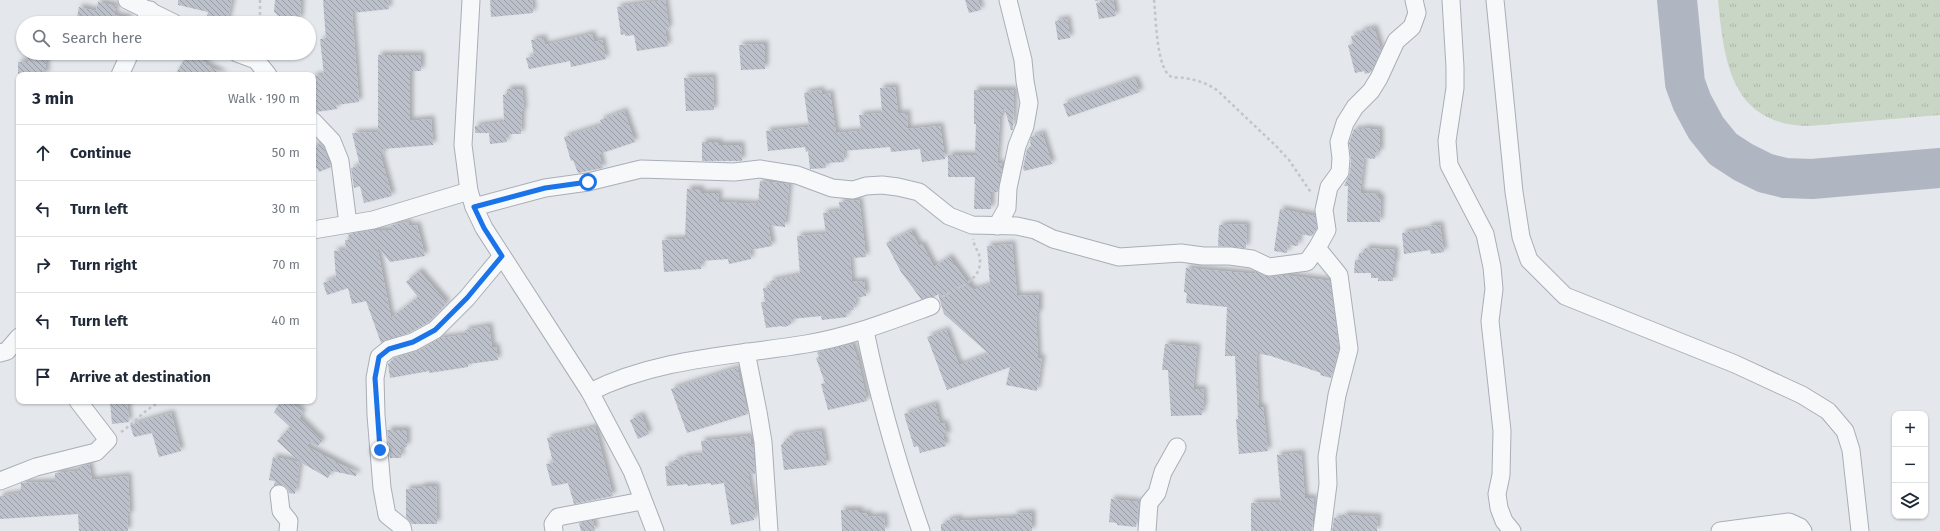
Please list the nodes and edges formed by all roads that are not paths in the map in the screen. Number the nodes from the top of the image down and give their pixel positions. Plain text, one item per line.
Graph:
1 (127, 0) edge
2 (471, 0) edge
3 (1008, 0) edge
4 (1414, 0) edge
5 (1451, 0) edge
6 (1495, 0) edge
7 (146, 16) edge
8 (127, 60) edge
9 (256, 60) edge
10 (121, 72) edge
11 (266, 72) edge
12 (316, 123) edge
13 (472, 199) junction
14 (348, 224) junction
15 (997, 226) junction
16 (316, 229) edge
17 (1317, 248) junction
18 (502, 256) junction
19 (931, 306) road end
20 (866, 331) junction
21 (16, 342) edge
22 (746, 352) junction
23 (9, 353) edge
24 (590, 392) junction
25 (80, 404) edge
26 (1177, 447) dead end
27 (0, 481) edge
28 (279, 494) dead end
29 (642, 501) junction
30 (288, 531) edge
31 (403, 531) edge
32 (554, 531) edge
33 (655, 531) edge
34 (769, 531) edge
35 (921, 531) edge
36 (1148, 531) edge
37 (1322, 531) edge
38 (1512, 531) edge
39 (1720, 531) edge
40 (1803, 531) edge
41 (1860, 531) edge

1 - 7 street
2 - 13 street
3 - 15 street
4 - 17 street
5 - 38 street
6 - 41 street
8 - 10 street
9 - 11 street
12 - 14 street
13 - 14 street
13 - 15 street
13 - 18 street
14 - 16 street
15 - 17 street
17 - 37 street
18 - 24 street
18 - 31 street
19 - 20 street
20 - 22 street
20 - 35 street
21 - 23 street
22 - 24 street
22 - 34 street
24 - 29 street
25 - 27 street
26 - 36 street
28 - 30 street
29 - 32 street
29 - 33 street
39 - 40 street

